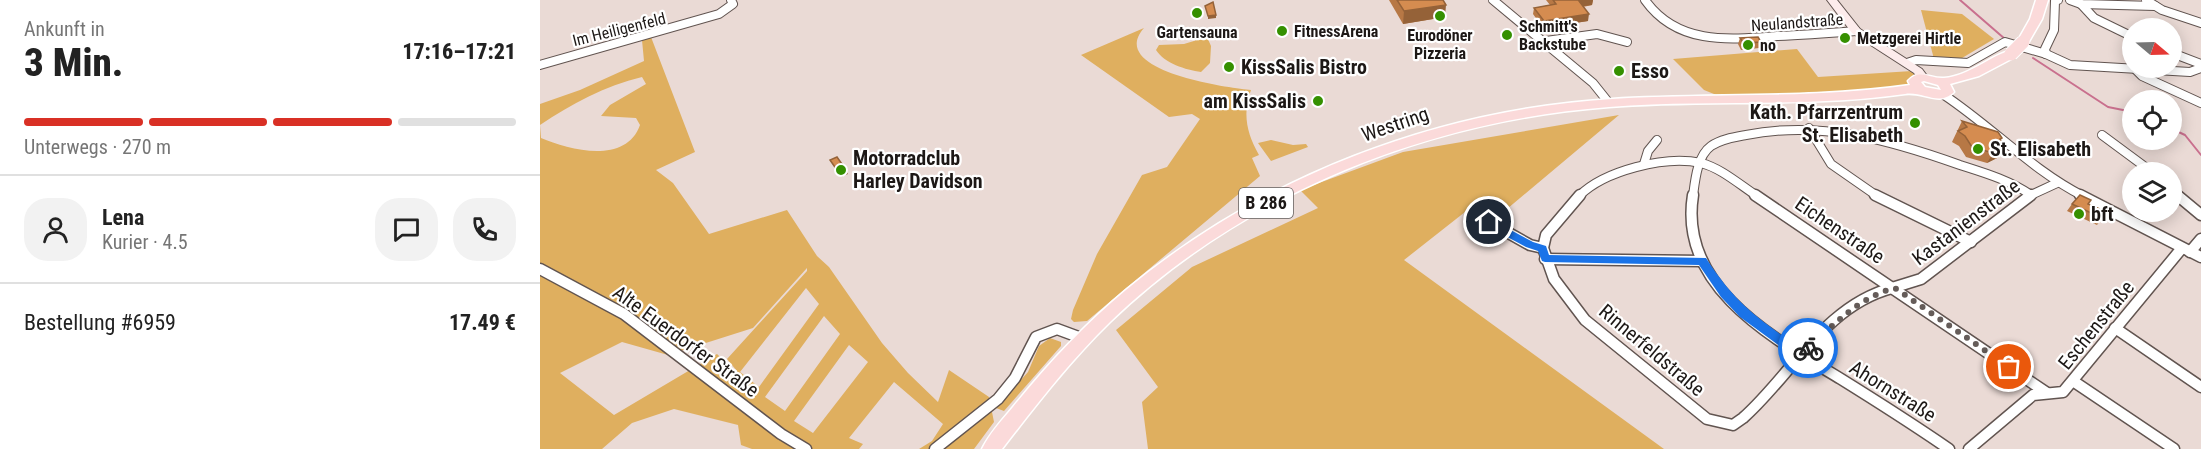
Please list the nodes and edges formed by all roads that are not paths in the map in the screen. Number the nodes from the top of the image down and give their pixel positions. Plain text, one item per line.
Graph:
1 (731, 0) edge
2 (1493, 0) edge
3 (1646, 0) edge
4 (1832, 0) edge
5 (2042, 0) edge
6 (2058, 0) edge
7 (2070, 0) edge
8 (2146, 0) edge
9 (2081, 4) junction
10 (2155, 6) junction
11 (2201, 23) edge
12 (1856, 31) junction
13 (2122, 32) edge
14 (1546, 41) junction
15 (1627, 42) dead end
16 (2046, 54) junction
17 (2182, 57) edge
18 (1907, 63) junction
19 (540, 65) edge
20 (2201, 66) edge
21 (2122, 67) edge
22 (2182, 71) edge
23 (2146, 78) edge
24 (1919, 82) junction
25 (1943, 88) junction
26 (1609, 103) junction
27 (2201, 103) edge
28 (1809, 128) junction
29 (2102, 135) dead end
30 (1657, 140) dead end
31 (2138, 162) edge
32 (1700, 163) junction
33 (1644, 164) junction
34 (2057, 183) junction
35 (2031, 195) junction
36 (2182, 199) edge
37 (2201, 215) edge
38 (1489, 222) dead end
39 (2201, 239) edge
40 (1971, 242) junction
41 (2186, 250) junction
42 (1544, 254) junction
43 (2201, 257) edge
44 (1702, 261) junction
45 (540, 269) edge
46 (1895, 288) junction
47 (2115, 328) junction
48 (1084, 339) junction
49 (1800, 355) junction
50 (2073, 381) junction
51 (2201, 387) edge
52 (2047, 393) junction
53 (1733, 425) joint
54 (806, 449) edge
55 (935, 449) edge
56 (991, 449) edge
57 (1949, 449) edge
58 (1969, 449) edge
59 (2174, 449) edge

1 - 19 street, Im Heiligenfeld
2 - 14 street
3 - 12 street, Neulandstraße
4 - 12 street
5 - 25 main road, bridge
6 - 16 street
7 - 9 street
8 - 10 street
9 - 10 street
9 - 13 street
10 - 11 street
12 - 18 street
14 - 15 street
14 - 26 street
16 - 18 street
16 - 21 street
17 - 20 street
18 - 24 street
20 - 22 street
23 - 27 street
24 - 25 main road, Westring
24 - 26 main road, Westring / B 286
25 - 34 street
26 - 48 main road, Westring / B 286
28 - 32 street, Ahornstraße
28 - 35 street, Ahornstraße
28 - 40 street
29 - 31 street
30 - 33 street
32 - 33 street
32 - 44 street, Ahornstraße
32 - 46 street, Eichenstraße
33 - 42 street
34 - 35 street, Kastanienstraße
34 - 41 street
35 - 40 street, Kastanienstraße
36 - 37 street
38 - 42 street
39 - 41 street, Eschenstraße
40 - 46 street, Kastanienstraße
41 - 43 street
41 - 47 street, Eschenstraße
42 - 44 street
42 - 53 street, Rinnerfeldstraße
44 - 49 street, Ahornstraße
45 - 54 street, Alte Euerdorfer Straße
46 - 49 street, Kastanienstraße
46 - 52 street, Eichenstraße
47 - 50 street, Eschenstraße
47 - 51 street
48 - 55 street
48 - 56 main road, Westring / B 286
49 - 53 street, Kastanienstraße
49 - 57 street, Ahornstraße
50 - 52 street, Eschenstraße
50 - 59 street
52 - 58 street, Eschenstraße

